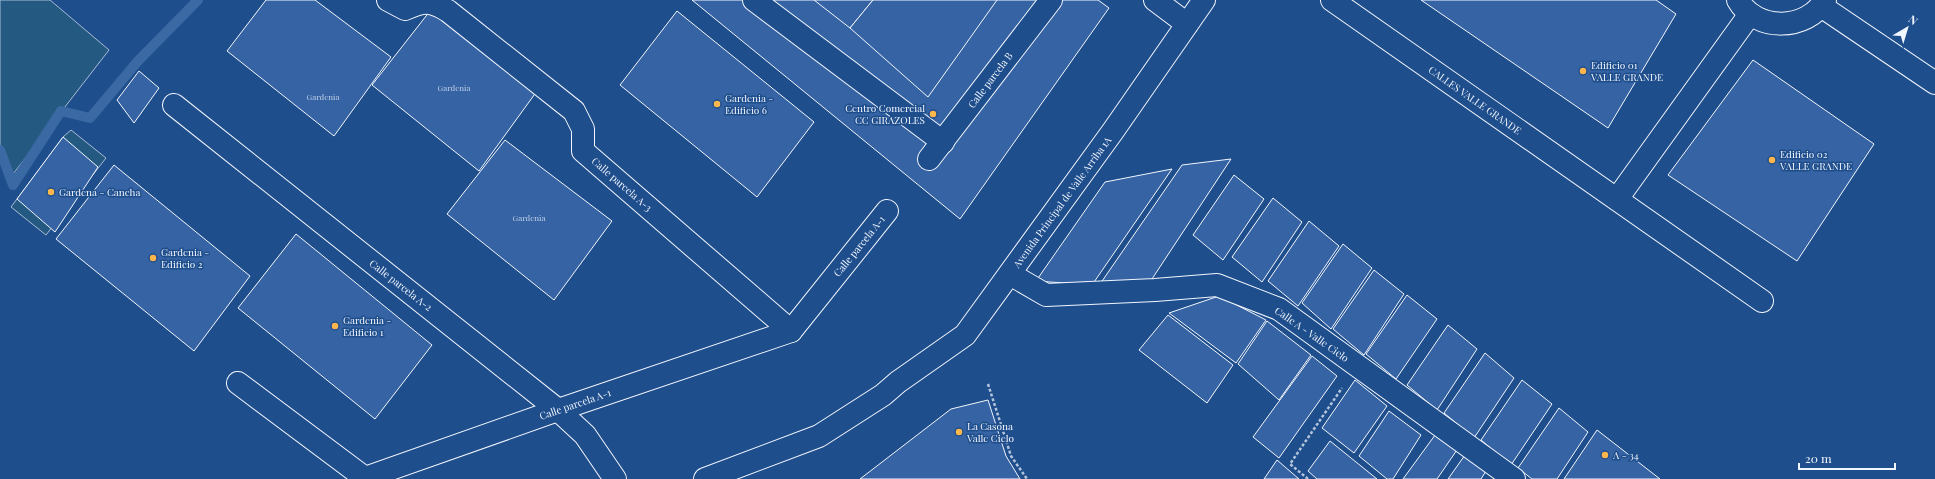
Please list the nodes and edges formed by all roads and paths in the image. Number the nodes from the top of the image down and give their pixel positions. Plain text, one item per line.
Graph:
1 (388, 0) edge
2 (754, 0) edge
3 (1051, 0) edge
4 (1155, 0) edge
5 (1204, 0) edge
6 (1332, 0) edge
7 (1823, 3) edge
8 (1744, 7) edge
9 (1187, 24) junction
10 (1935, 83) edge
11 (174, 105) dead end
12 (943, 142) junction
13 (930, 160) dead end
14 (1617, 199) junction
15 (887, 211) dead end
16 (1010, 274) junction
17 (1762, 301) dead end
18 (790, 330) junction
19 (1357, 366) junction
20 (238, 383) dead end
21 (988, 384) dead end
22 (558, 410) junction
23 (615, 479) edge
24 (705, 479) edge
25 (1027, 479) edge
26 (1308, 479) edge
27 (1514, 479) edge

1 - 18 street, Calle parcela A-3
2 - 12 street
3 - 12 street, Calle parcela B
4 - 9 street
5 - 9 street, Avenida Principal de Valle Arriba 1A
6 - 14 street, CALLES VALLE GRANDE
7 - 8 street
7 - 10 street
8 - 14 street
9 - 16 street, Avenida Principal de Valle Arriba 1A
11 - 22 street, Calle parcela A-2
12 - 13 street, Calle parcela B
14 - 17 street, CALLES VALLE GRANDE
15 - 18 street, Calle parcela A-1
16 - 19 street, Calle A - Valle Cielo
16 - 24 street, Avenida Principal de Valle Arriba 1A
18 - 22 street, Calle parcela A-1
19 - 26 path
19 - 27 street, Calle A - Valle Cielo
20 - 22 street, Calle parcela A-1
21 - 25 path
22 - 23 street, Calle parcela A-2

